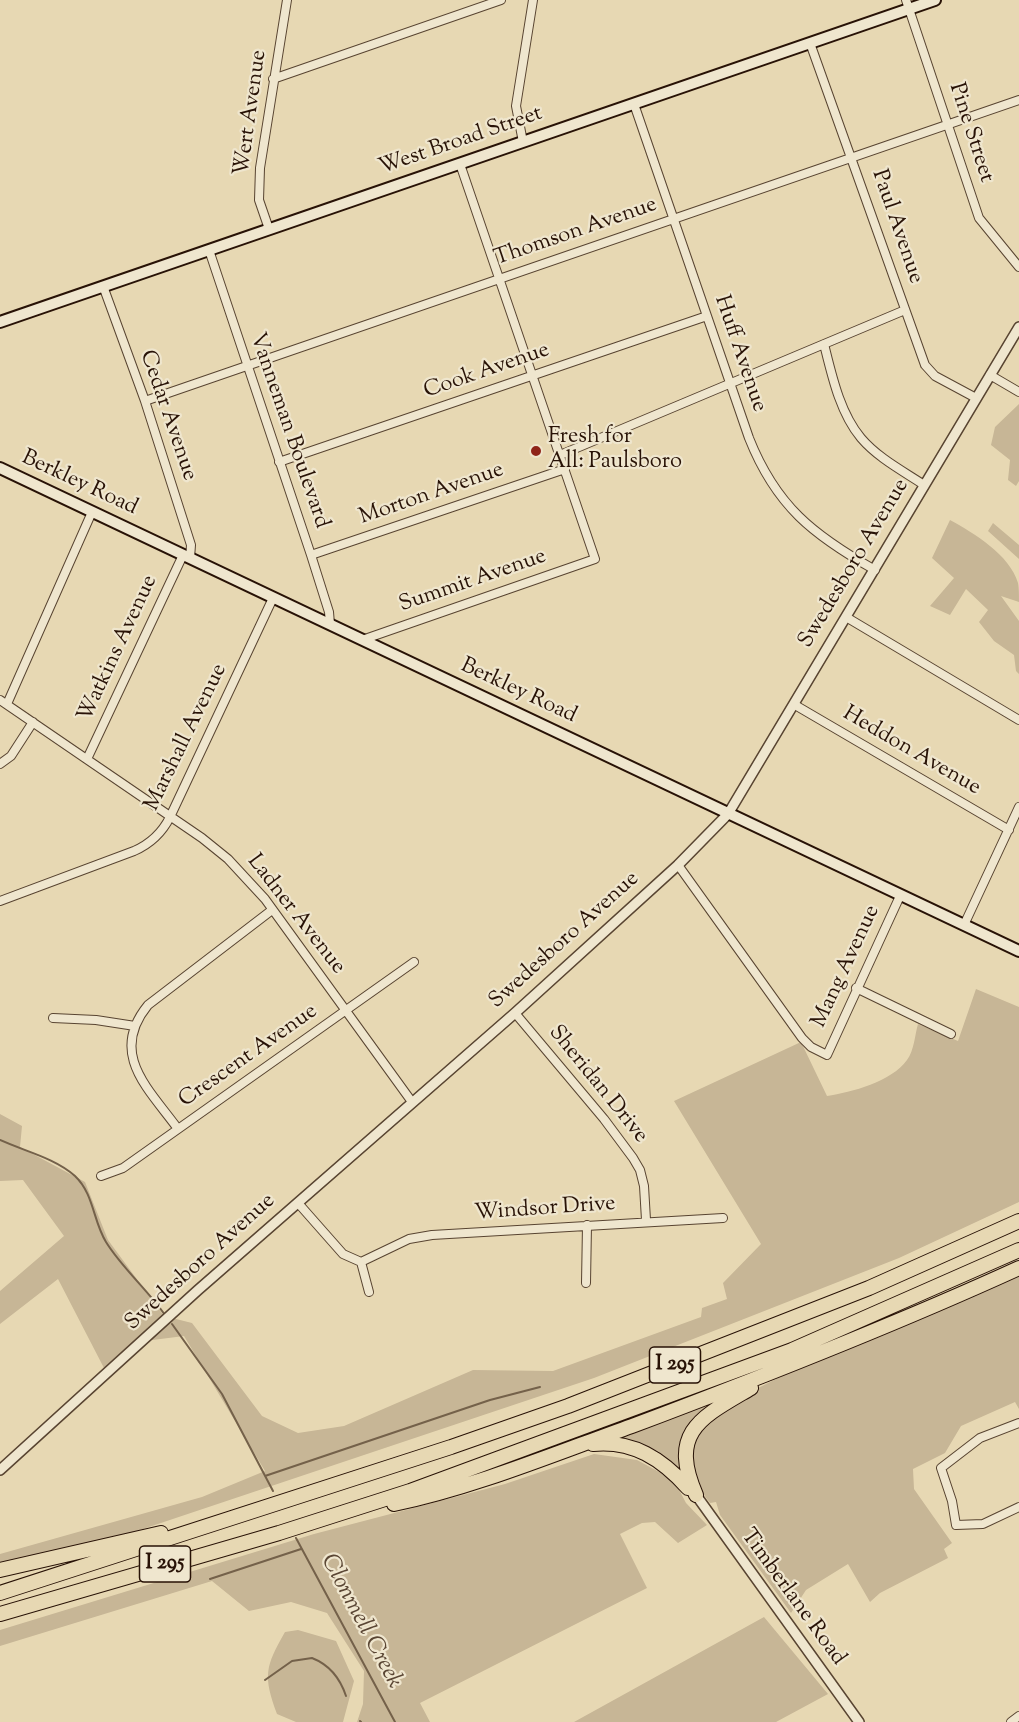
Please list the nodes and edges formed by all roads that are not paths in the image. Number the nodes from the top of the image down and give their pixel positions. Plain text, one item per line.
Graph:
1 (286, 0) edge
2 (501, 0) edge
3 (534, 0) edge
4 (935, 0) edge
5 (907, 4) edge
6 (810, 43) junction
7 (273, 79) junction
8 (1019, 100) edge
9 (634, 104) junction
10 (949, 124) junction
11 (523, 142) junction
12 (853, 157) junction
13 (460, 164) junction
14 (674, 218) junction
15 (269, 229) junction
16 (208, 250) junction
17 (1019, 267) edge
18 (499, 278) junction
19 (103, 286) junction
20 (905, 310) junction
21 (707, 316) junction
22 (0, 321) edge
23 (1019, 327) edge
24 (824, 344) junction
25 (245, 365) junction
26 (532, 375) junction
27 (990, 375) junction
28 (731, 383) junction
29 (1019, 392) edge
30 (976, 398) junction
31 (145, 401) junction
32 (560, 455) junction
33 (279, 462) junction
34 (565, 469) junction
35 (0, 470) edge
36 (924, 485) junction
37 (92, 512) junction
38 (311, 555) junction
39 (187, 556) junction
40 (875, 570) junction
41 (273, 598) junction
42 (846, 617) junction
43 (330, 624) junction
44 (362, 640) junction
45 (4, 702) edge
46 (795, 705) junction
47 (1019, 720) edge
48 (33, 722) junction
49 (87, 759) junction
50 (0, 764) edge
51 (1019, 807) edge
52 (729, 814) junction
53 (170, 817) junction
54 (1009, 830) junction
55 (678, 865) junction
56 (900, 896) junction
57 (0, 901) edge
58 (272, 910) junction
59 (964, 925) junction
60 (1019, 951) edge
61 (414, 962) dead end
62 (856, 987) junction
63 (345, 1010) junction
64 (515, 1013) junction
65 (53, 1018) dead end
66 (135, 1026) junction
67 (951, 1034) dead end
68 (411, 1102) junction
69 (178, 1129) junction
70 (101, 1176) dead end
71 (298, 1203) junction
72 (1019, 1214) edge
73 (723, 1218) dead end
74 (646, 1220) junction
75 (1019, 1221) edge
76 (587, 1225) junction
77 (1019, 1250) edge
78 (361, 1262) junction
79 (1019, 1268) edge
80 (896, 1277) junction
81 (586, 1283) dead end
82 (369, 1292) dead end
83 (785, 1368) junction
84 (1019, 1423) edge
85 (576, 1446) junction
86 (0, 1470) edge
87 (696, 1495) junction
88 (1019, 1507) edge
89 (330, 1516) junction
90 (219, 1521) junction
91 (0, 1570) edge
92 (0, 1593) edge
93 (0, 1614) edge
94 (1019, 1716) edge
95 (859, 1722) edge
96 (1011, 1722) edge

1 - 7 street, Wert Avenue
2 - 7 street
3 - 11 street
4 - 5 main road, West Broad Street
5 - 6 main road, West Broad Street
5 - 10 street, Pine Street
6 - 9 main road, West Broad Street
6 - 12 street, Paul Avenue
7 - 15 street, Wert Avenue
8 - 10 street, Thomson Avenue
9 - 11 main road, West Broad Street
9 - 14 street, Huff Avenue
10 - 12 street, Thomson Avenue
10 - 17 street, Pine Street
11 - 13 main road, West Broad Street
12 - 14 street, Thomson Avenue
12 - 20 street, Paul Avenue
13 - 15 main road, West Broad Street
13 - 18 street
14 - 18 street, Thomson Avenue
14 - 21 street, Huff Avenue
15 - 16 main road, West Broad Street
16 - 19 main road, West Broad Street
16 - 25 street, Vanneman Boulevard
18 - 25 street, Thomson Avenue
18 - 26 street
19 - 22 main road, West Broad Street
19 - 31 street, Cedar Avenue
20 - 24 street
20 - 30 street, Paul Avenue
21 - 26 street, Cook Avenue
21 - 28 street, Huff Avenue
23 - 27 street, Swedesboro Avenue
24 - 28 street
24 - 36 street
25 - 31 street, Thomson Avenue
25 - 33 street, Vanneman Boulevard
26 - 32 street
26 - 33 street, Cook Avenue
27 - 29 street
27 - 30 street, Swedesboro Avenue
28 - 32 street
28 - 40 street, Huff Avenue
30 - 36 street, Swedesboro Avenue
31 - 39 street, Cedar Avenue
32 - 34 street
33 - 38 street, Vanneman Boulevard
34 - 38 street, Morton Avenue
34 - 44 street, Summit Avenue
35 - 37 main road, Berkley Road
36 - 40 street, Swedesboro Avenue
37 - 39 main road, Berkley Road
37 - 45 street
38 - 43 street, Vanneman Boulevard
39 - 41 main road, Berkley Road
39 - 49 street, Watkins Avenue
40 - 42 street, Swedesboro Avenue
41 - 43 main road, Berkley Road
41 - 53 street, Marshall Avenue
42 - 46 street, Swedesboro Avenue
42 - 47 street
43 - 44 main road, Berkley Road
44 - 52 main road, Berkley Road
45 - 48 street, Ladner Avenue
46 - 52 street, Swedesboro Avenue
46 - 54 street, Heddon Avenue
48 - 49 street, Ladner Avenue
48 - 50 street
49 - 53 street, Ladner Avenue
51 - 54 street
52 - 55 street, Swedesboro Avenue
52 - 56 main road, Berkley Road
53 - 57 street, Marshall Avenue
53 - 58 street, Ladner Avenue
54 - 59 street
55 - 62 street, Mang Avenue
55 - 64 street, Swedesboro Avenue
56 - 59 main road, Berkley Road
56 - 62 street, Mang Avenue
58 - 63 street, Ladner Avenue
58 - 66 street
59 - 60 main road, Berkley Road
61 - 63 street, Crescent Avenue
62 - 67 street
63 - 68 street, Ladner Avenue
63 - 69 street, Crescent Avenue
64 - 68 street, Swedesboro Avenue
64 - 74 street, Sheridan Drive
65 - 66 street
66 - 69 street
68 - 71 street, Swedesboro Avenue
69 - 70 street, Crescent Avenue
71 - 78 street
71 - 86 street, Swedesboro Avenue
72 - 80 highway
73 - 74 street, Windsor Drive
74 - 76 street, Windsor Drive
75 - 80 highway, I 295
76 - 78 street, Windsor Drive
76 - 81 street
77 - 89 highway, I 295
78 - 82 street
79 - 83 highway
80 - 90 highway, I 295
83 - 85 highway
83 - 87 highway
84 - 88 street
85 - 87 highway
85 - 89 highway
87 - 95 street, Timberlane Road
89 - 93 highway, I 295
90 - 91 highway
90 - 92 highway, I 295
94 - 96 street

